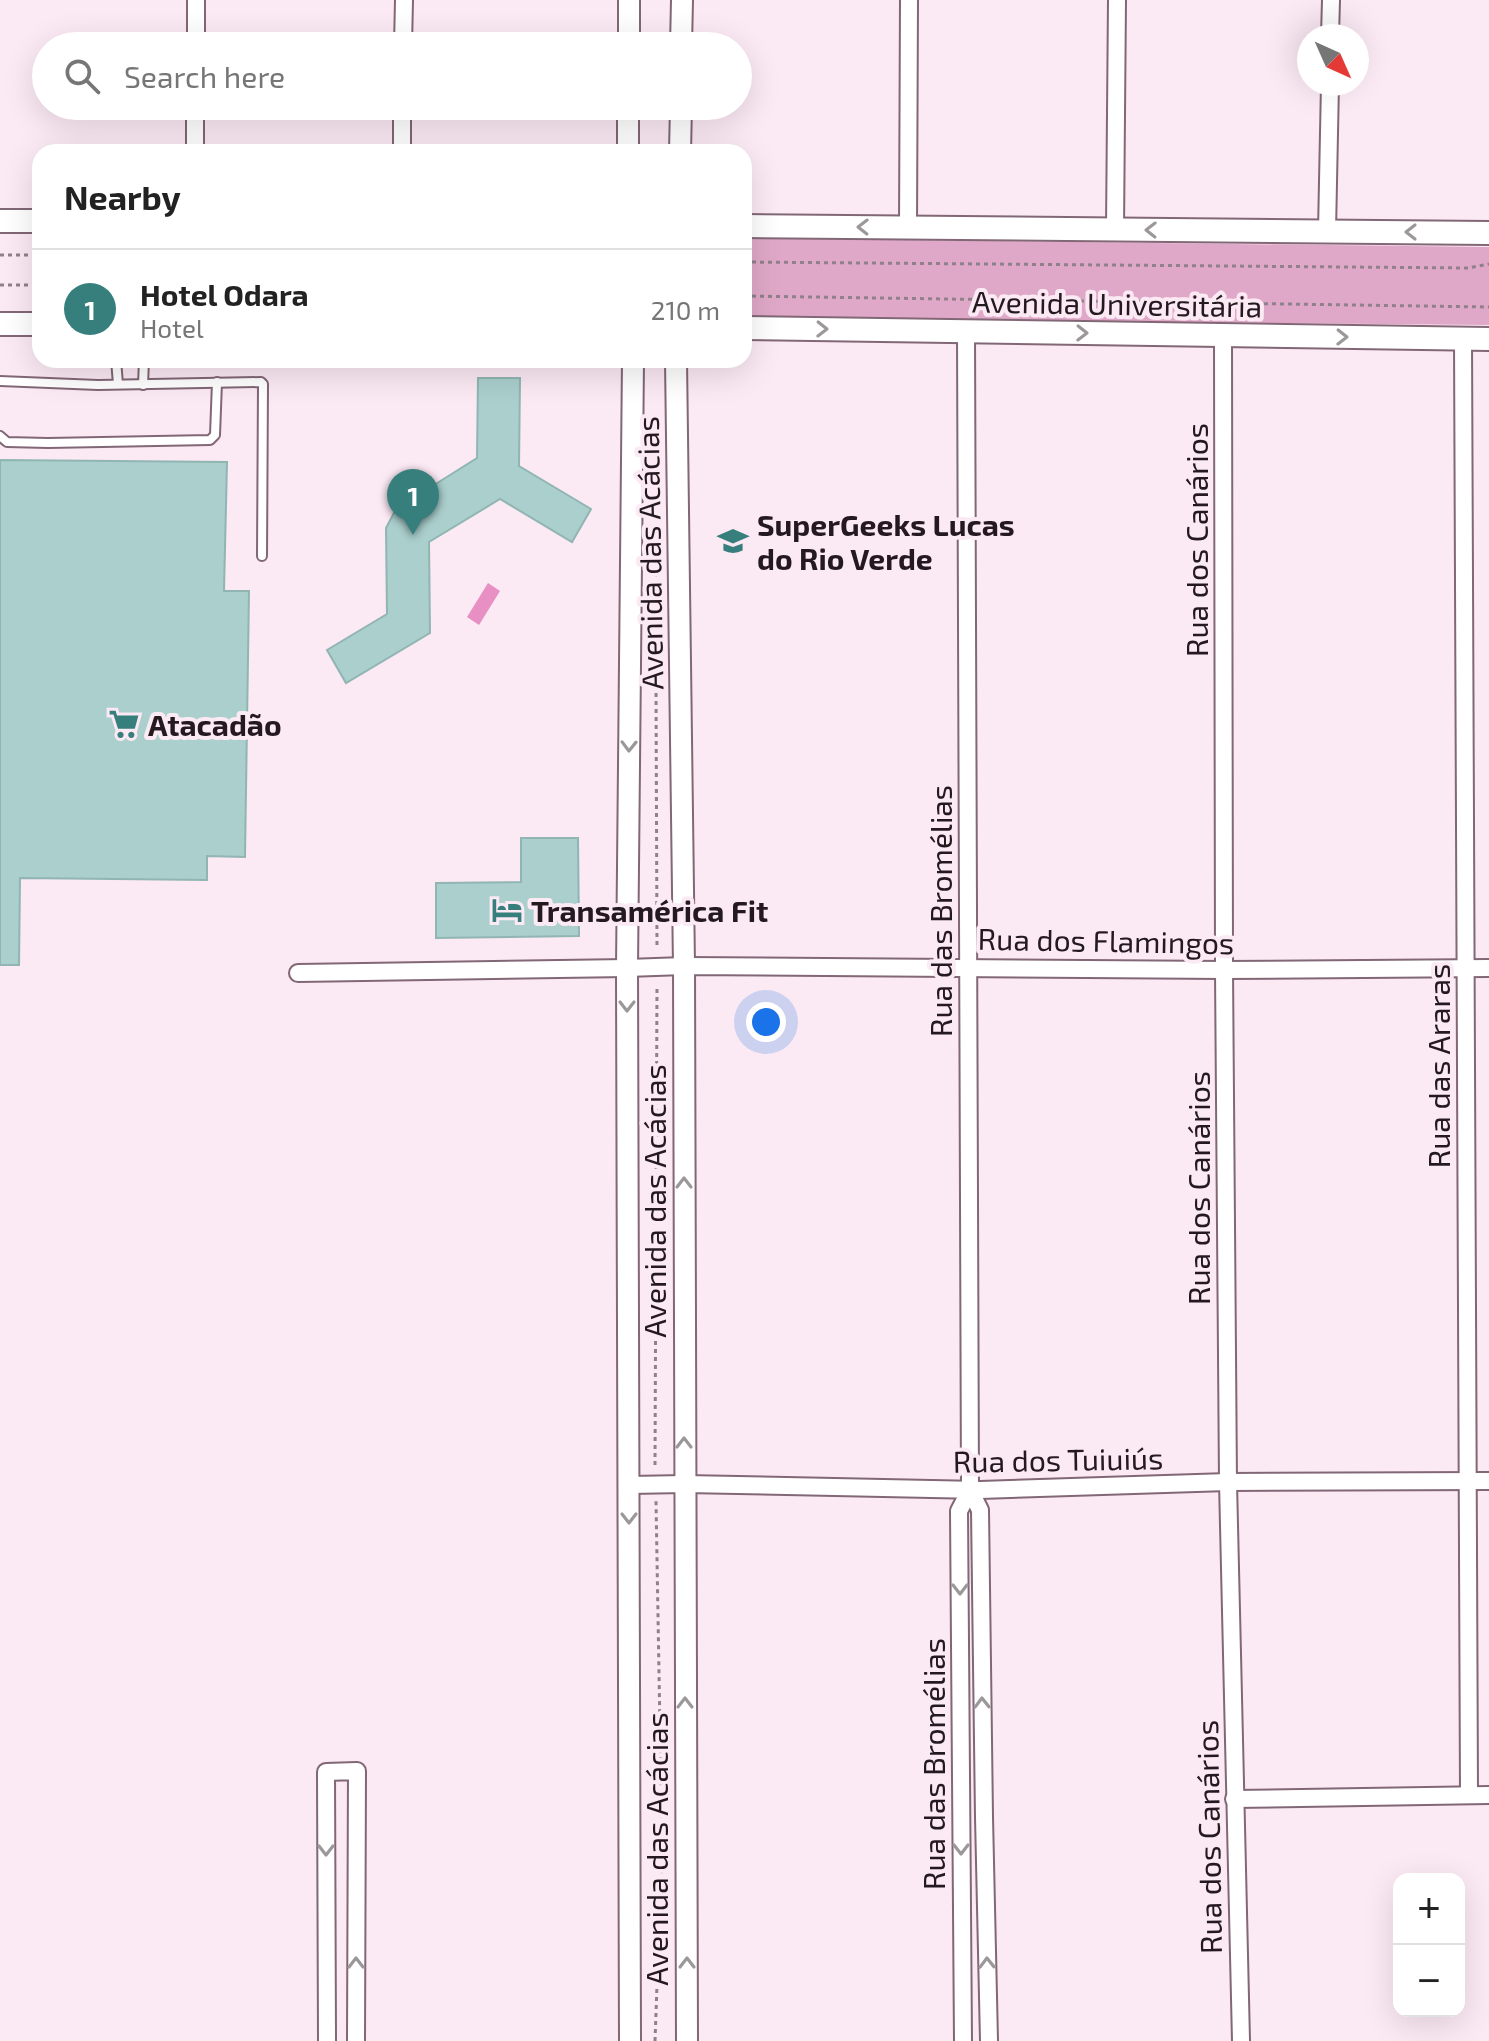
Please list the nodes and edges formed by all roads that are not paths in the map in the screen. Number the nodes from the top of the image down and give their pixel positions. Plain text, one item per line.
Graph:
1 (196, 0) edge
2 (404, 0) edge
3 (629, 0) edge
4 (682, 0) edge
5 (909, 0) edge
6 (1117, 0) edge
7 (1331, 0) edge
8 (1330, 24) edge
9 (196, 32) edge
10 (403, 32) edge
11 (629, 32) edge
12 (681, 32) edge
13 (1330, 96) edge
14 (195, 120) edge
15 (402, 120) edge
16 (628, 120) edge
17 (681, 120) edge
18 (195, 144) edge
19 (402, 144) edge
20 (628, 144) edge
21 (680, 144) edge
22 (0, 221) edge
23 (32, 221) edge
24 (752, 226) edge
25 (908, 228) junction
26 (1115, 229) junction
27 (1327, 231) junction
28 (1489, 233) edge
29 (0, 324) edge
30 (32, 324) edge
31 (752, 328) edge
32 (966, 331) junction
33 (1223, 335) junction
34 (1463, 338) junction
35 (1489, 339) edge
36 (117, 368) edge
37 (144, 368) edge
38 (633, 368) edge
39 (676, 368) edge
40 (0, 381) edge
41 (217, 382) junction
42 (118, 384) junction
43 (143, 385) junction
44 (0, 436) edge
45 (262, 556) dead end
46 (684, 966) junction
47 (968, 967) junction
48 (627, 968) junction
49 (1489, 968) edge
50 (1466, 969) junction
51 (1224, 970) junction
52 (298, 973) dead end
53 (1468, 1480) junction
54 (1489, 1481) edge
55 (1228, 1482) junction
56 (685, 1484) junction
57 (629, 1485) junction
58 (970, 1490) junction
59 (1469, 1794) junction
60 (1489, 1795) edge
61 (1234, 1799) junction
62 (327, 2041) edge
63 (356, 2041) edge
64 (630, 2041) edge
65 (687, 2041) edge
66 (963, 2041) edge
67 (989, 2041) edge
68 (1241, 2041) edge

1 - 9 street
2 - 10 street
3 - 11 street
4 - 12 street
5 - 25 street
6 - 26 street
7 - 8 street
13 - 27 street
14 - 18 street
15 - 19 street
16 - 20 street
17 - 21 street
22 - 23 main road
25 -> 24 main road
25 - 26 main road
27 -> 26 main road
28 -> 27 main road
29 - 30 main road
31 -> 32 main road, Avenida Universitária
32 -> 33 main road, Avenida Universitária
32 - 47 street, Rua das Bromélias
33 -> 34 main road, Avenida Universitária
33 - 51 street, Rua dos Canários
34 - 35 main road, Avenida Universitária
34 - 50 street, Rua das Araras
36 - 42 lane
37 - 43 lane
38 -> 48 street, Avenida das Acácias
39 - 46 street, Avenida das Acácias
40 - 42 lane
41 - 43 lane
41 - 44 lane
41 - 45 lane
42 - 43 lane
46 - 47 street, Rua dos Flamingos
46 - 48 street, Rua dos Flamingos
56 -> 46 street, Avenida das Acácias
47 - 51 street, Rua dos Flamingos
47 - 58 street, Rua das Bromélias
48 - 52 street, Rua dos Flamingos
48 -> 57 street, Avenida das Acácias
49 - 50 street, Rua dos Flamingos
50 - 51 street, Rua dos Flamingos
50 - 53 street, Rua das Araras
51 - 55 street, Rua dos Canários
53 - 54 street, Rua dos Tuiuiús
53 - 55 street, Rua dos Tuiuiús
53 - 59 street, Rua das Araras
55 - 58 street, Rua dos Tuiuiús
55 - 61 street, Rua dos Canários
56 - 57 street, Rua dos Tuiuiús
56 - 58 street, Rua dos Tuiuiús
65 -> 56 street, Avenida das Acácias
57 -> 64 street, Avenida das Acácias
58 -> 66 street, Rua das Bromélias
67 -> 58 street, Rua das Bromélias
59 - 60 street
59 - 61 street
61 - 68 street, Rua dos Canários
63 -> 62 street

